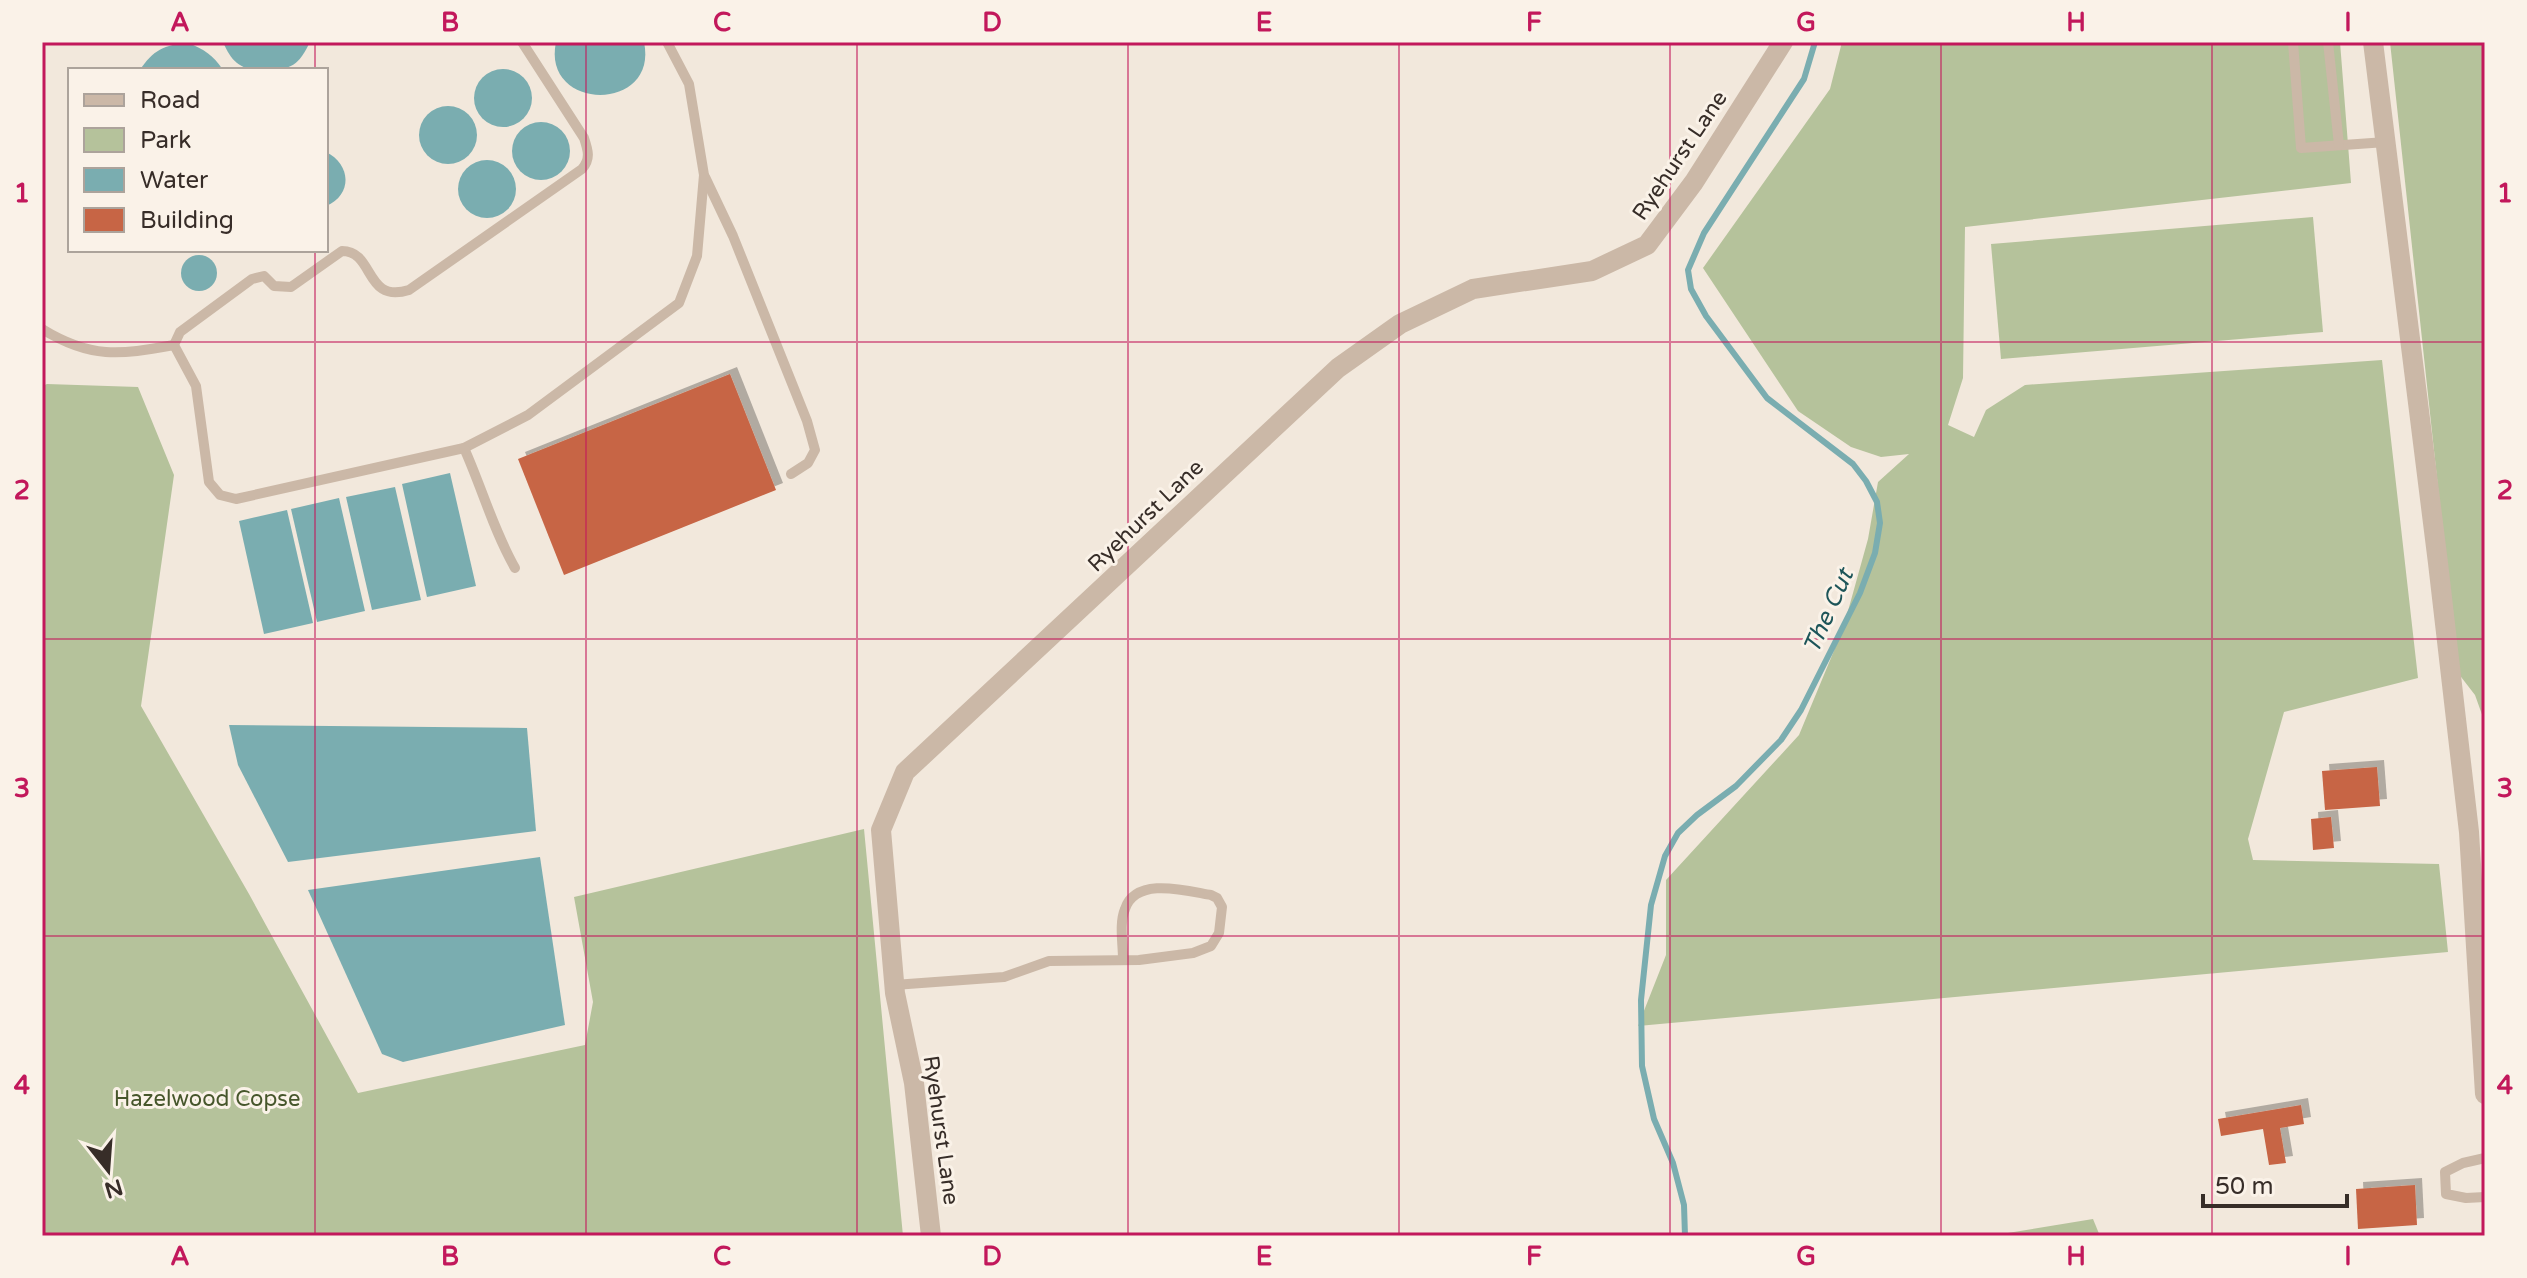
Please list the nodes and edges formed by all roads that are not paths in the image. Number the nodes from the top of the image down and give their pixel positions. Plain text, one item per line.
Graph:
1 (522, 42) edge
2 (667, 42) edge
3 (1783, 42) edge
4 (2293, 42) edge
5 (2328, 42) edge
6 (2373, 42) edge
7 (2386, 142) junction
8 (2339, 145) junction
9 (704, 175) junction
10 (45, 335) edge
11 (174, 345) junction
12 (464, 448) junction
13 (791, 474) dead end
14 (515, 568) dead end
15 (1123, 959) junction
16 (894, 985) junction
17 (2485, 1094) edge
18 (2485, 1158) edge
19 (2485, 1197) edge
20 (931, 1236) edge

1 - 11 lane
2 - 9 lane
3 - 16 street, Ryehurst Lane
4 - 8 lane
5 - 8 lane
6 - 7 street
7 - 8 lane
7 - 17 street
9 - 12 lane
9 - 13 lane
10 - 11 lane
11 - 12 lane
12 - 14 lane
15 - 15 lane
15 - 16 lane
16 - 20 street, Ryehurst Lane
18 - 19 lane

